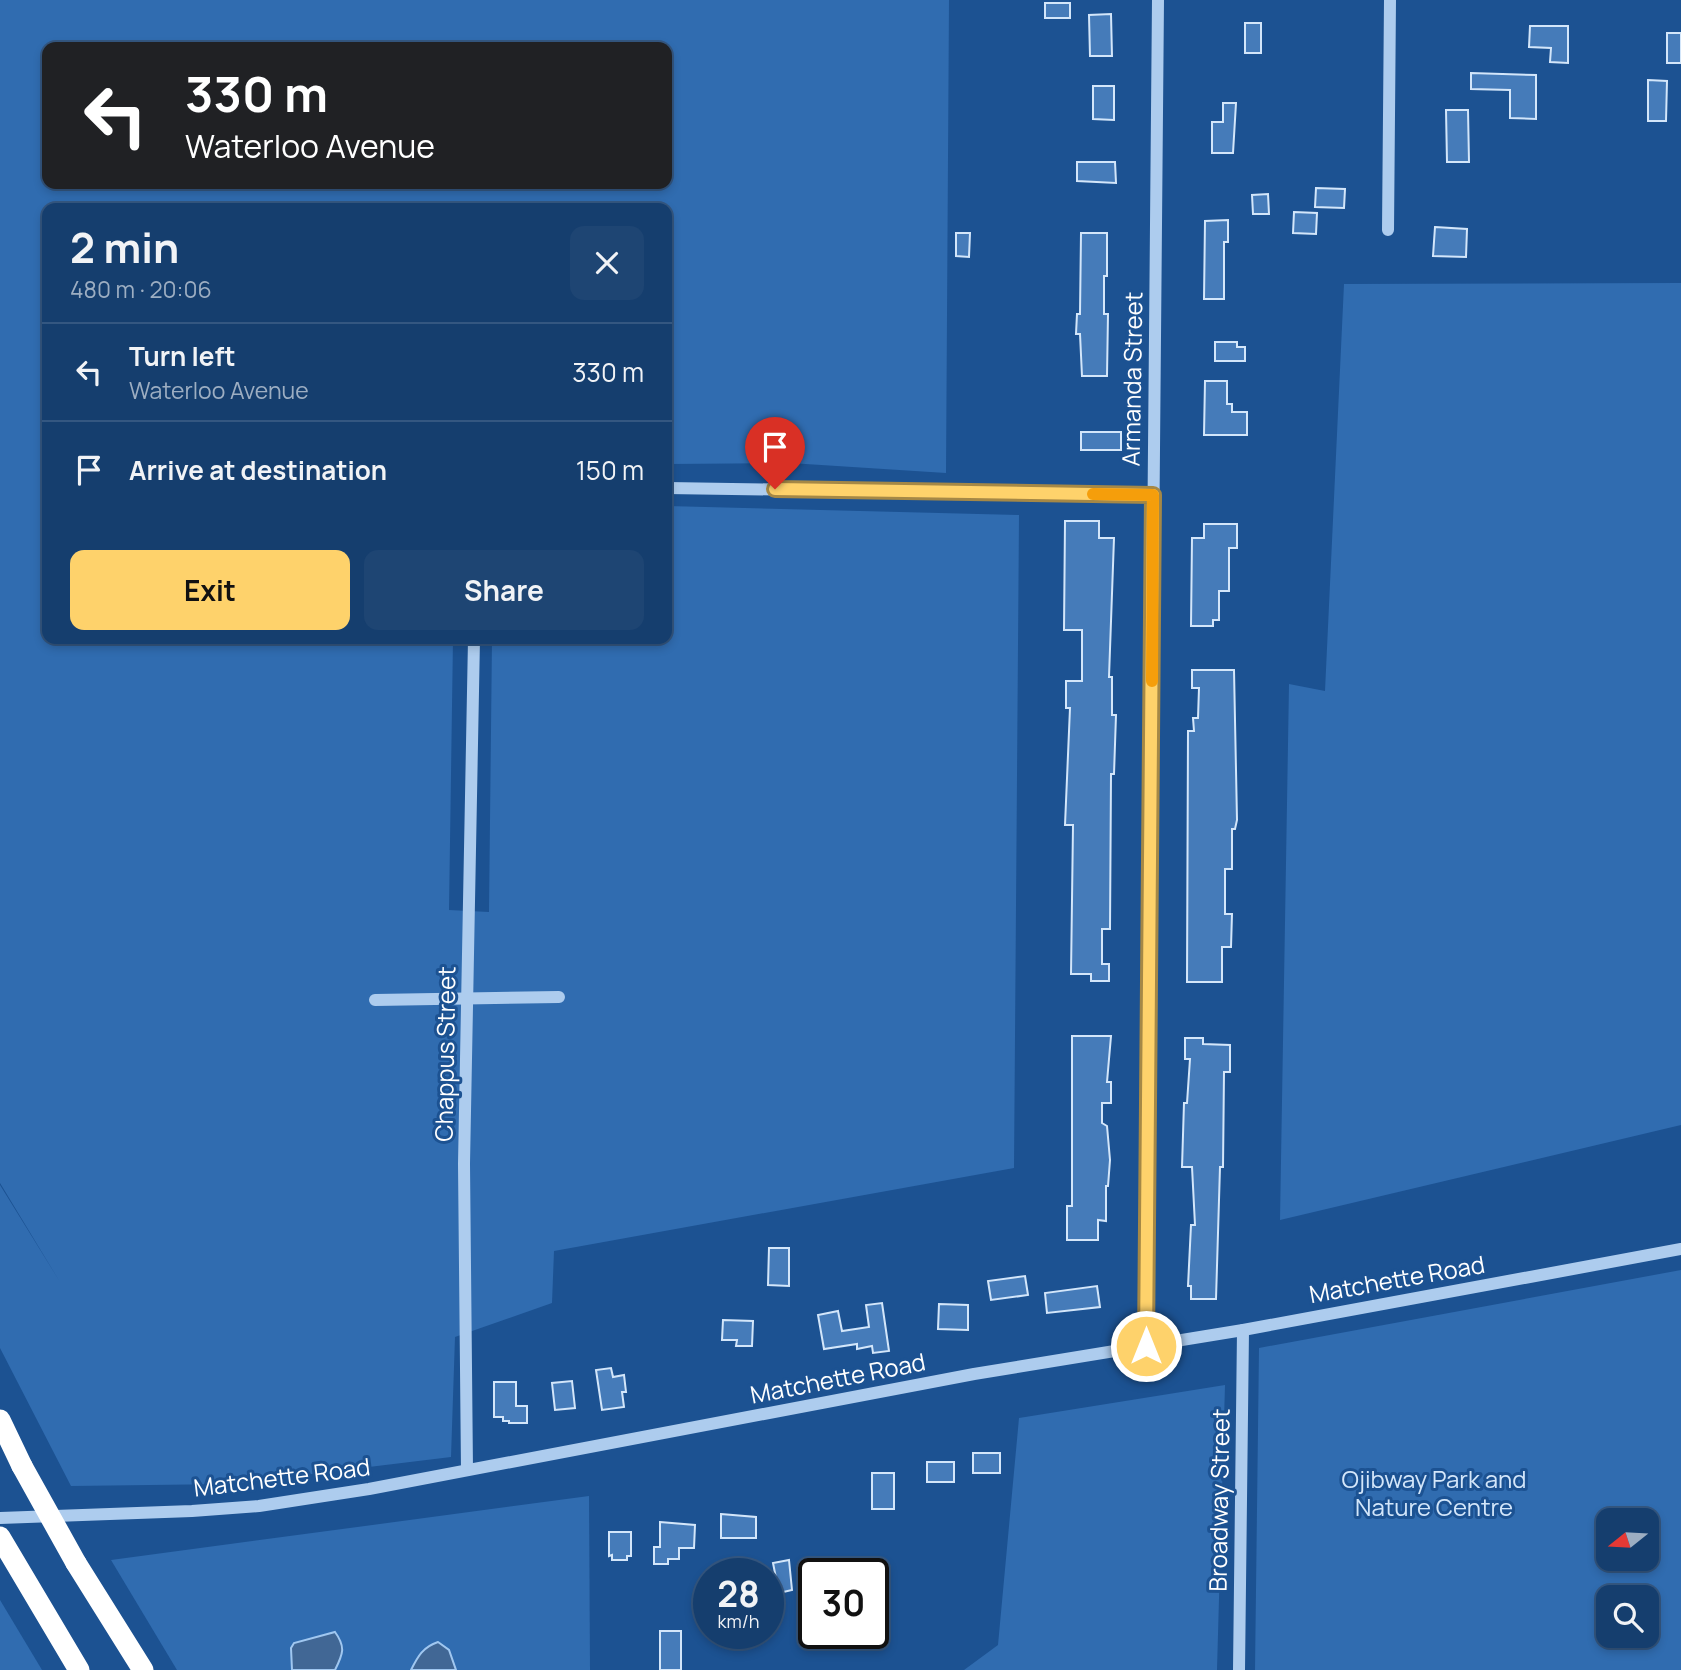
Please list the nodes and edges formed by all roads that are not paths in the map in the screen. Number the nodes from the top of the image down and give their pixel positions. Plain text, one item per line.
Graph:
1 (1158, 0) edge
2 (1390, 0) edge
3 (1388, 230) dead end
4 (672, 488) edge
5 (1153, 495) junction
6 (474, 644) edge
7 (559, 997) dead end
8 (469, 999) junction
9 (375, 1000) dead end
10 (1681, 1249) edge
11 (1243, 1330) junction
12 (1146, 1346) junction
13 (0, 1420) edge
14 (467, 1470) junction
15 (0, 1518) edge
16 (0, 1537) edge
17 (79, 1670) edge
18 (143, 1670) edge
19 (1239, 1670) edge

1 - 5 street, Armanda Street
2 - 3 street
4 - 5 street
5 - 12 street, Armanda Street
6 - 8 street, Chappus Street
7 - 8 street
8 - 9 street
8 - 14 street, Chappus Street
10 - 11 street, Matchette Road
11 - 12 street, Matchette Road
11 - 19 street, Broadway Street
12 - 14 street, Matchette Road
13 - 18 highway, bridge
14 - 15 street, Matchette Road
16 - 17 highway

